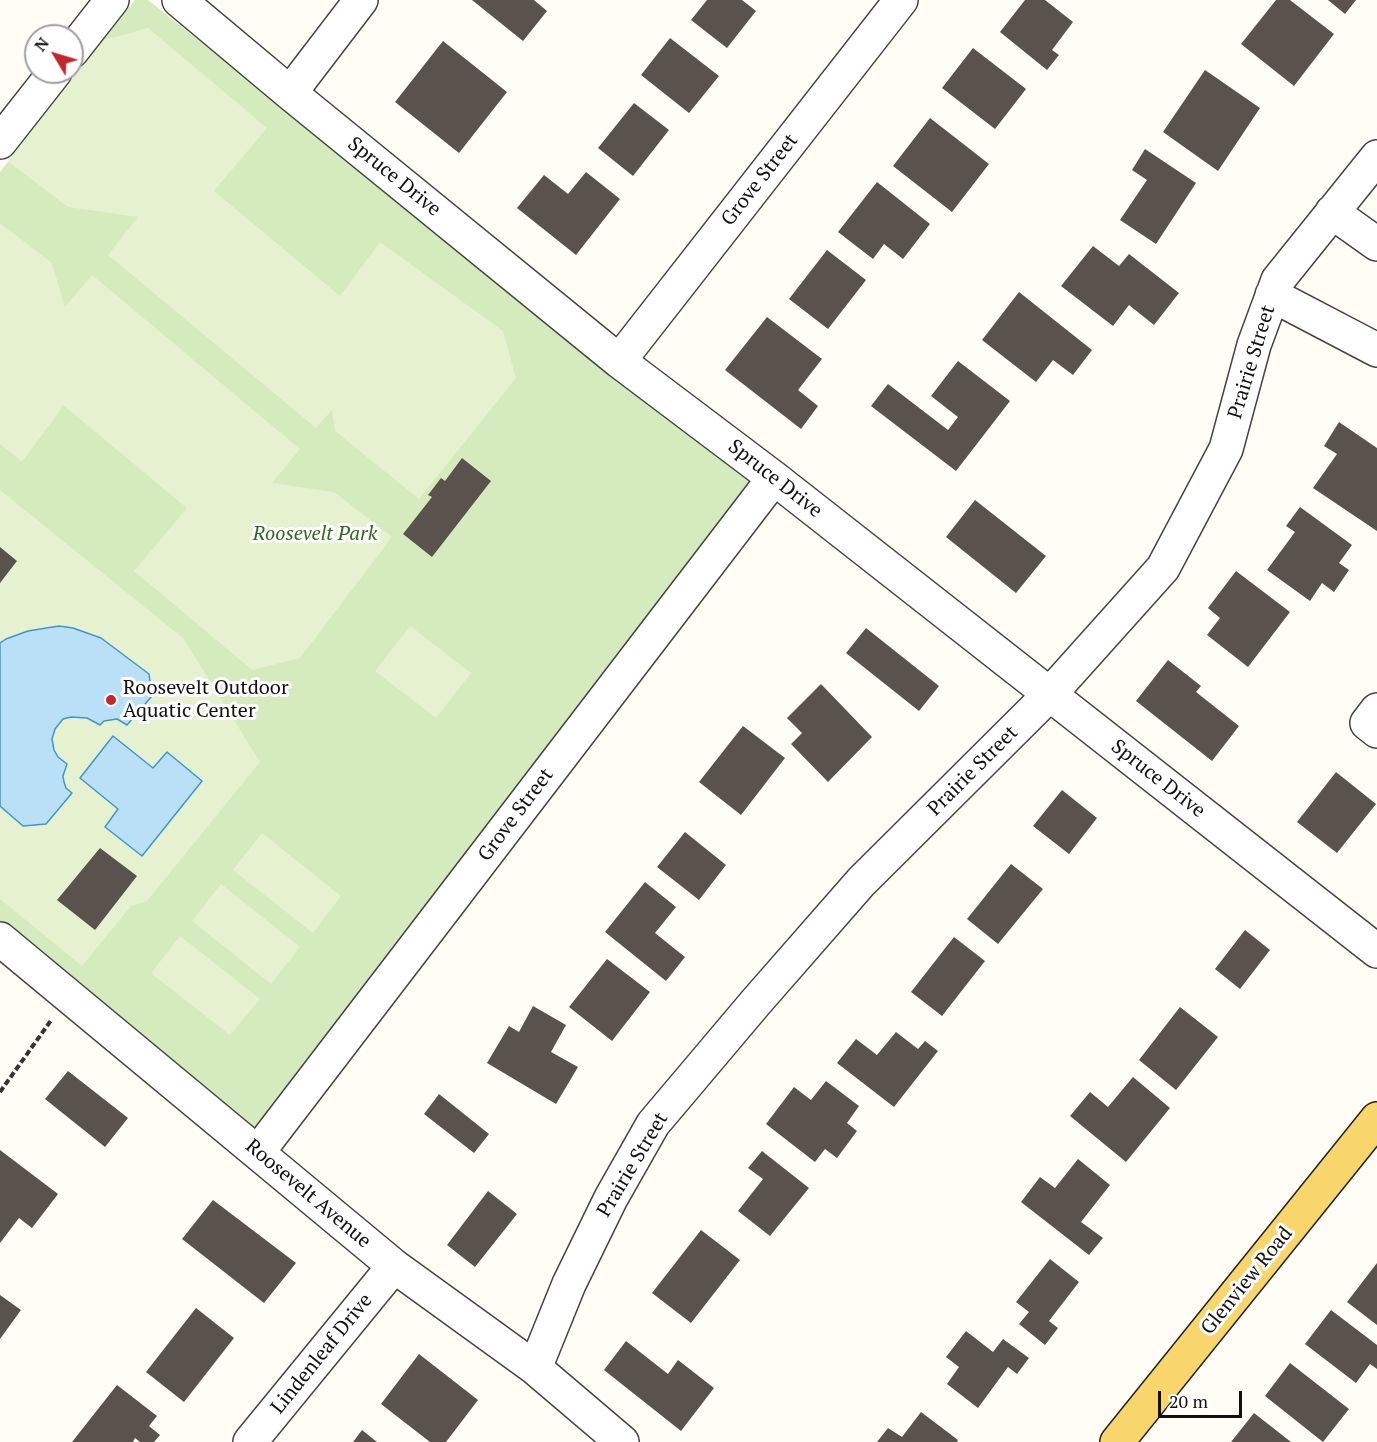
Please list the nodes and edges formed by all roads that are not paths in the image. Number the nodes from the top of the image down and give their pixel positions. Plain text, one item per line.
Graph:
1 (112, 0) edge
2 (179, 0) edge
3 (361, 0) edge
4 (901, 0) edge
5 (84, 36) edge
6 (46, 84) edge
7 (290, 93) junction
8 (0, 142) edge
9 (1377, 157) edge
10 (1332, 212) junction
11 (1377, 244) edge
12 (1272, 295) junction
13 (1377, 350) edge
14 (619, 361) junction
15 (774, 478) junction
16 (1050, 694) junction
17 (0, 939) edge
18 (1377, 951) edge
19 (1377, 1119) edge
20 (258, 1152) junction
21 (394, 1266) junction
22 (535, 1368) junction
23 (250, 1442) edge
24 (622, 1442) edge
25 (1117, 1442) edge

1 - 5 street
2 - 7 street, Spruce Drive
3 - 7 street
4 - 14 street, Grove Street
6 - 8 street
7 - 14 street, Spruce Drive
9 - 10 street, Prairie Street
10 - 11 street
10 - 12 street, Prairie Street
12 - 13 street
12 - 16 street, Prairie Street
14 - 15 street, Spruce Drive
15 - 16 street, Spruce Drive
15 - 20 street, Grove Street
16 - 18 street, Spruce Drive
16 - 22 street, Prairie Street
17 - 20 street, Roosevelt Avenue
19 - 25 main road, Glenview Road
20 - 21 street, Roosevelt Avenue
21 - 22 street, Roosevelt Avenue
21 - 23 street, Lindenleaf Drive
22 - 24 street, Roosevelt Avenue

